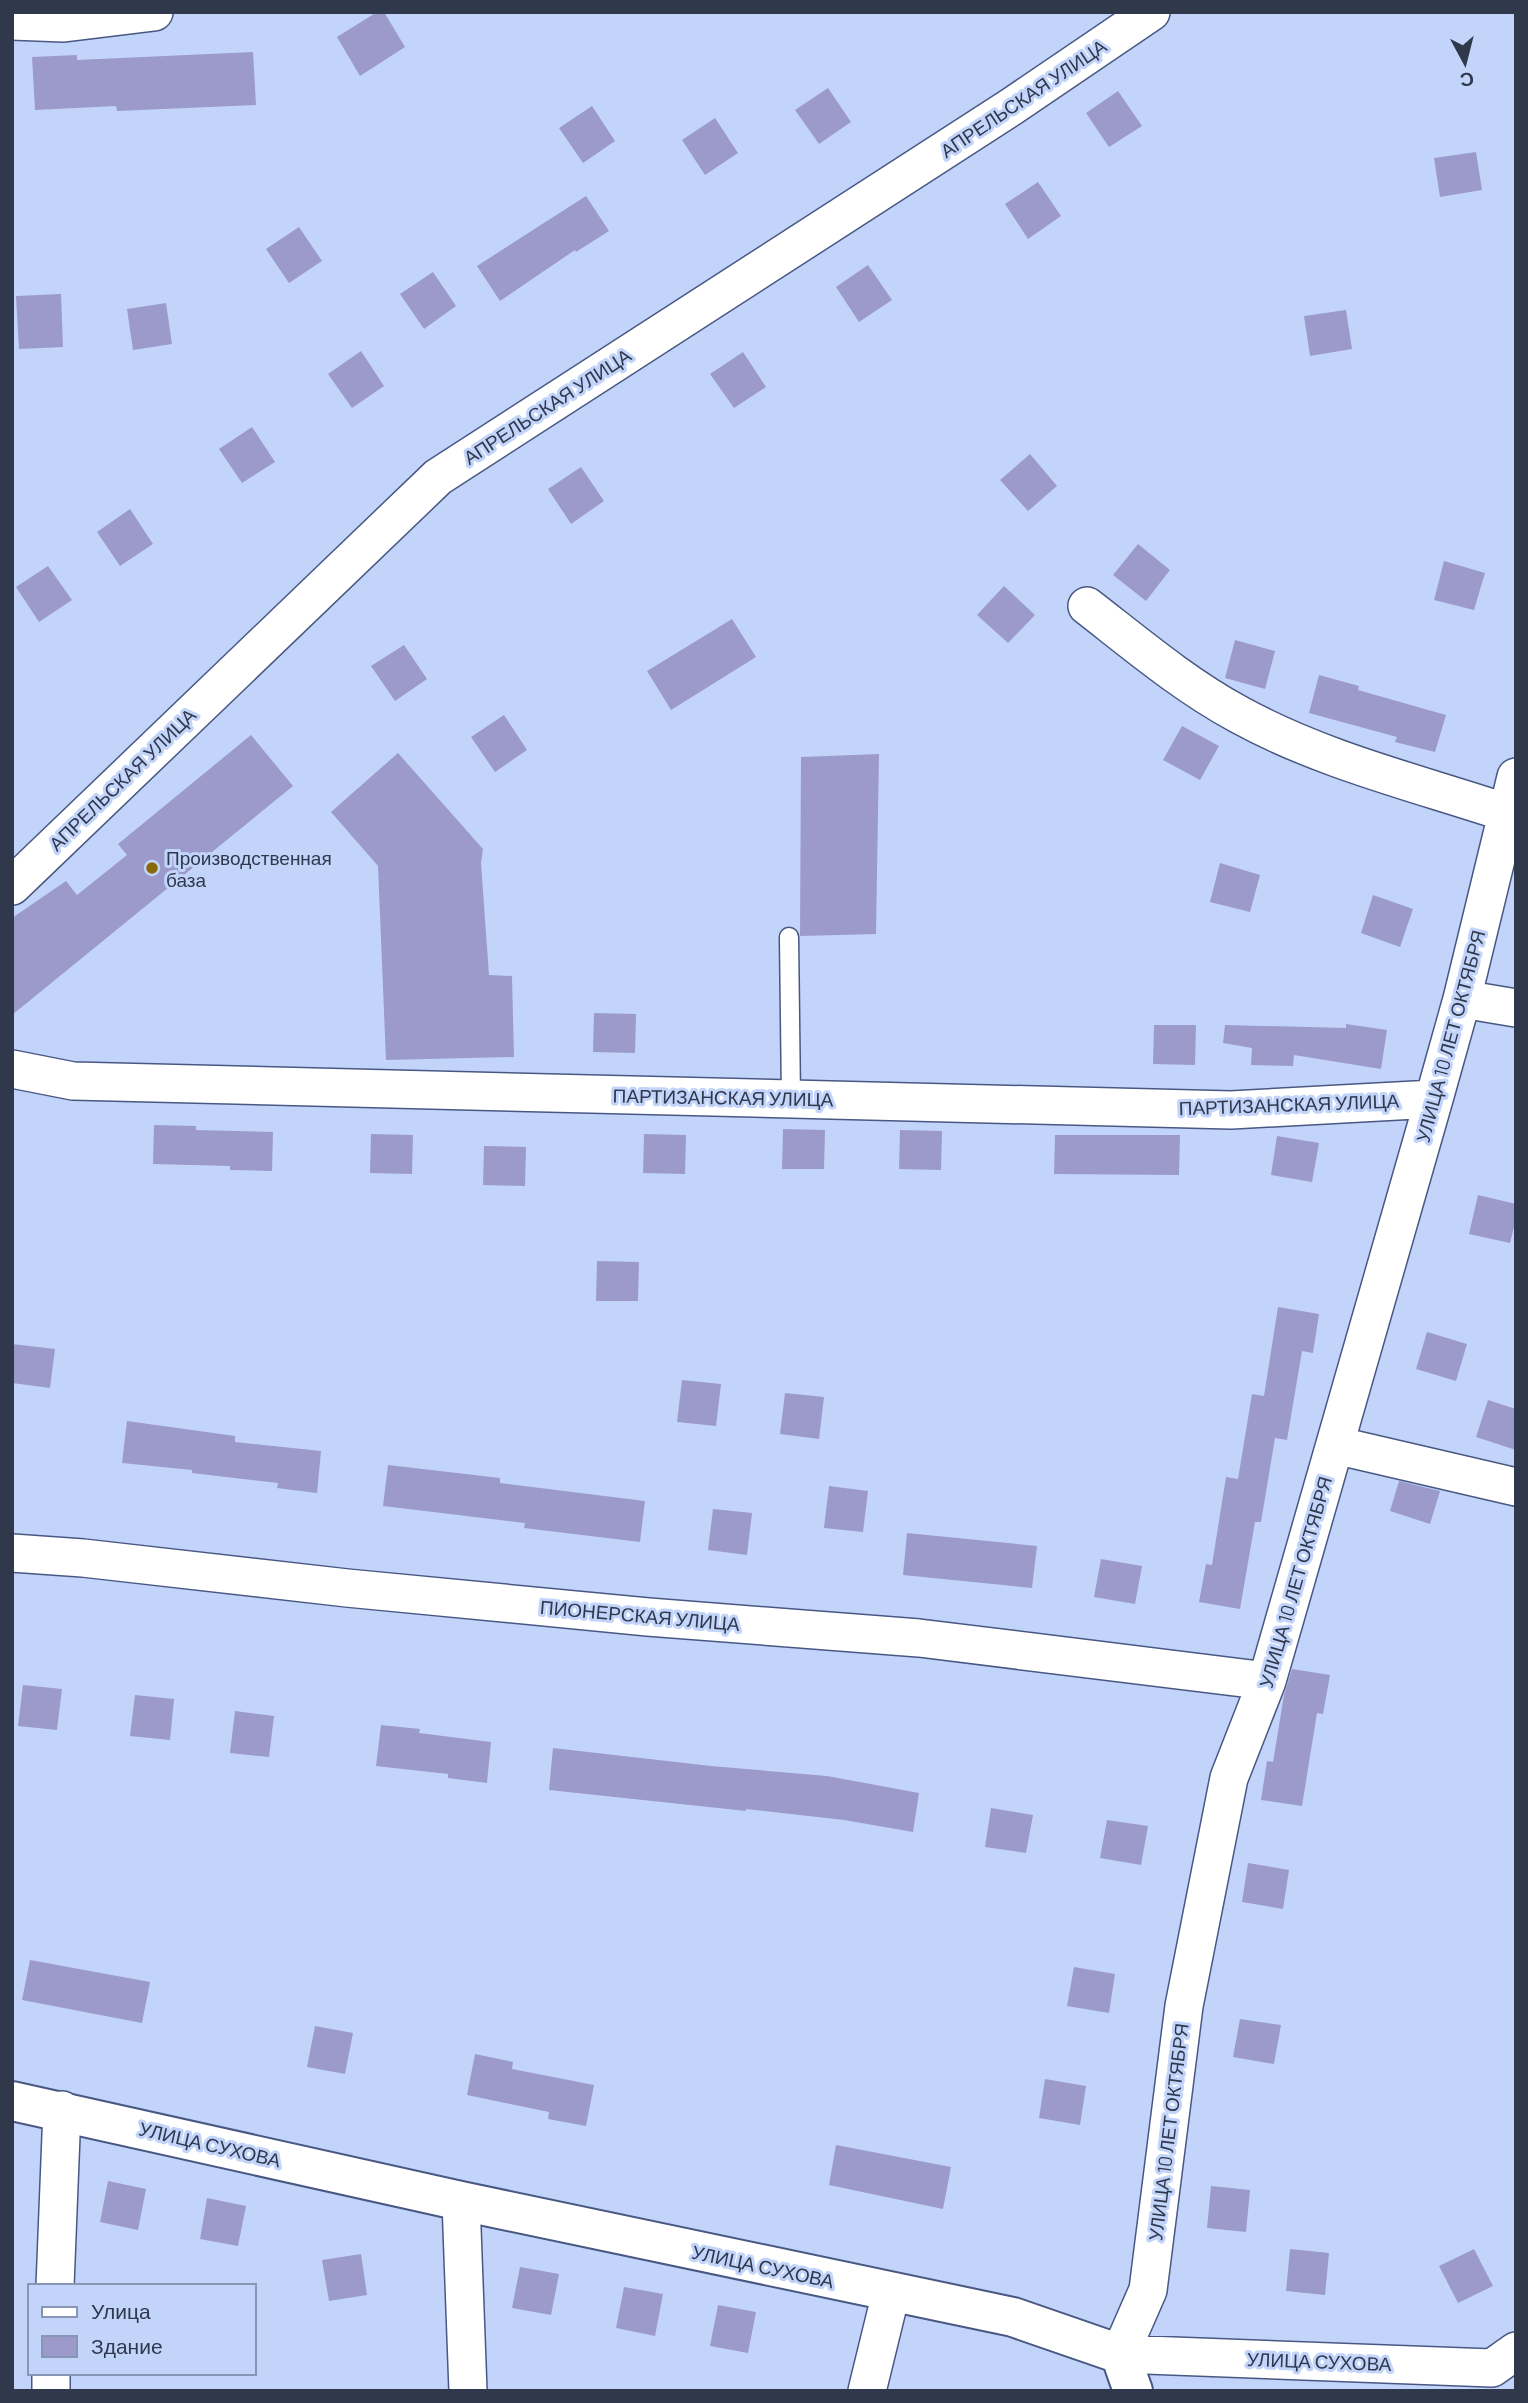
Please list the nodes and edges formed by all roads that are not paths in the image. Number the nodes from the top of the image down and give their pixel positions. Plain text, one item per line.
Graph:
1 (154, 12) edge
2 (1150, 12) edge
3 (12, 21) edge
4 (1087, 606) dead end
5 (1516, 777) edge
6 (1507, 813) junction
7 (12, 886) edge
8 (789, 937) dead end
9 (1462, 999) junction
10 (1516, 1008) edge
11 (12, 1069) edge
12 (791, 1098) junction
13 (1434, 1099) junction
14 (1335, 1445) junction
15 (1516, 1487) edge
16 (12, 1553) edge
17 (1267, 1681) junction
18 (12, 2101) edge
19 (62, 2110) junction
20 (461, 2201) junction
21 (55, 2284) edge
22 (891, 2293) junction
23 (1516, 2351) edge
24 (1120, 2354) junction
25 (468, 2391) edge
26 (867, 2391) edge
27 (1133, 2391) edge

1 - 3 street
2 - 7 street, АПРЕЛЬСКАЯ УЛИЦА
4 - 6 street
5 - 6 street, УЛИЦА 10 ЛЕТ ОКТЯБРЯ
6 - 9 street, УЛИЦА 10 ЛЕТ ОКТЯБРЯ
8 - 12 lane
9 - 10 street
9 - 13 street, УЛИЦА 10 ЛЕТ ОКТЯБРЯ
11 - 12 street, ПАРТИЗАНСКАЯ УЛИЦА
12 - 13 street, ПАРТИЗАНСКАЯ УЛИЦА
13 - 14 street, УЛИЦА 10 ЛЕТ ОКТЯБРЯ
14 - 15 street
14 - 17 street, УЛИЦА 10 ЛЕТ ОКТЯБРЯ
16 - 17 street, ПИОНЕРСКАЯ УЛИЦА
17 - 24 street, УЛИЦА 10 ЛЕТ ОКТЯБРЯ
18 - 19 street, УЛИЦА СУХОВА
19 - 20 street, УЛИЦА СУХОВА
19 - 21 street
20 - 22 street, УЛИЦА СУХОВА
20 - 25 street
22 - 24 street, УЛИЦА СУХОВА
22 - 26 street
23 - 24 street, УЛИЦА СУХОВА
24 - 27 street

